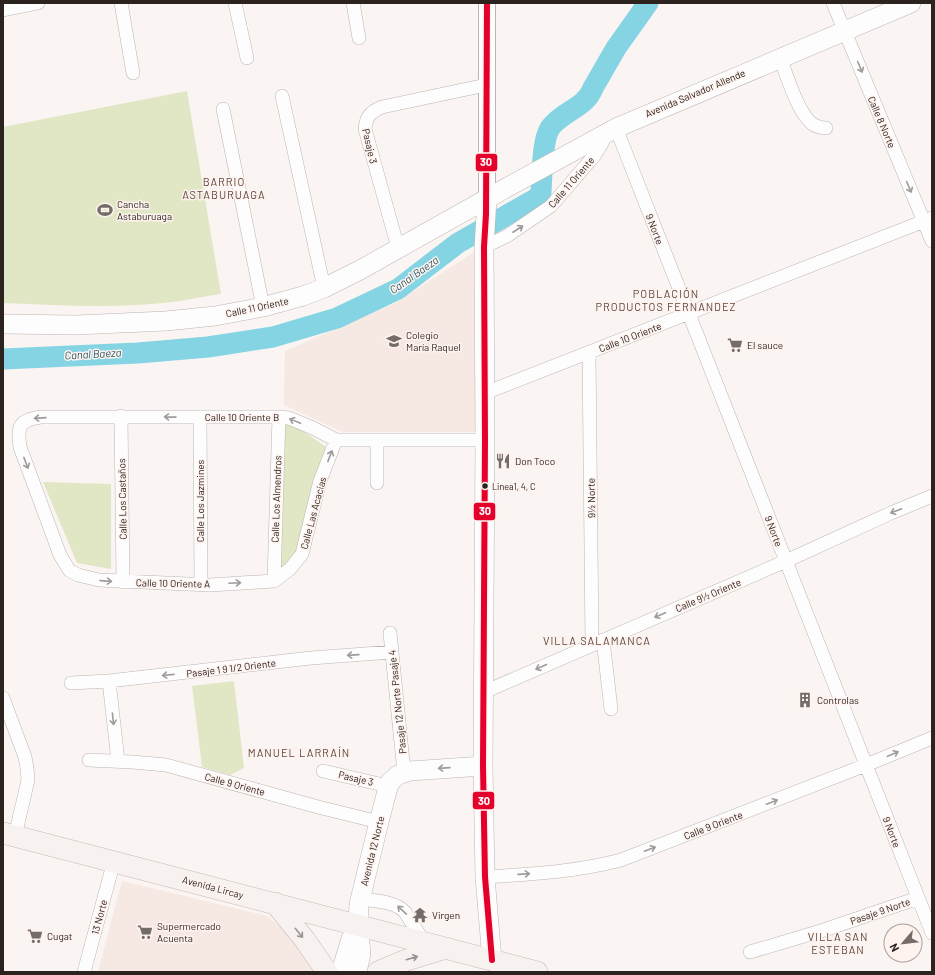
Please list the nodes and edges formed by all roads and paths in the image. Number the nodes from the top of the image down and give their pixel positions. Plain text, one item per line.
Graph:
1 (38, 3) edge
2 (121, 3) edge
3 (236, 3) edge
4 (353, 3) edge
5 (487, 3) edge
6 (833, 3) edge
7 (911, 3) edge
8 (3, 10) edge
9 (844, 31) junction
10 (359, 38) dead end
11 (247, 58) dead end
12 (780, 58) junction
13 (134, 73) dead end
14 (486, 85) junction
15 (282, 96) dead end
16 (223, 109) dead end
17 (826, 128) dead end
18 (611, 130) junction
19 (487, 206) junction
20 (928, 220) edge
21 (485, 241) junction
22 (932, 241) edge
23 (398, 248) junction
24 (324, 288) junction
25 (263, 307) junction
26 (688, 314) junction
27 (3, 324) edge
28 (589, 353) junction
29 (485, 393) junction
30 (121, 416) junction
31 (200, 417) junction
32 (279, 417) junction
33 (336, 440) junction
34 (485, 440) junction
35 (377, 441) junction
36 (377, 482) dead end
37 (932, 496) edge
38 (786, 561) junction
39 (69, 570) joint
40 (276, 580) junction
41 (123, 582) junction
42 (201, 584) junction
43 (390, 633) dead end
44 (598, 642) junction
45 (392, 652) junction
46 (109, 681) junction
47 (71, 683) dead end
48 (484, 692) junction
49 (3, 698) edge
50 (611, 709) dead end
51 (932, 738) edge
52 (89, 760) dead end
53 (118, 761) junction
54 (866, 765) junction
55 (483, 766) junction
56 (323, 771) dead end
57 (395, 779) junction
58 (379, 822) junction
59 (9, 834) edge
60 (114, 861) junction
61 (485, 877) junction
62 (918, 898) junction
63 (361, 899) junction
64 (275, 903) junction
65 (358, 925) junction
66 (932, 933) edge
67 (424, 942) junction
68 (446, 948) junction
69 (750, 952) dead end
70 (492, 960) junction
71 (84, 972) edge
72 (327, 972) edge
73 (341, 972) edge
74 (357, 972) edge
75 (378, 972) edge
76 (537, 972) edge

1 - 8 street
2 - 13 street
3 - 11 street
4 - 10 street
5 - 14 street
6 - 9 street, Calle 8 Norte
7 - 9 main road, Avenida Salvador Allende
9 - 12 main road, Avenida Salvador Allende
9 -> 20 street, Calle 8 Norte
12 - 17 street
12 - 18 main road, Avenida Salvador Allende
14 - 19 street
14 - 23 street, Pasaje 3
15 - 24 street
16 - 25 street
18 - 19 main road, Avenida Salvador Allende
21 -> 18 street, Calle 11 Oriente
18 - 26 street, 9 Norte
19 - 21 main road
19 - 23 main road, Calle 11 Oriente
20 - 22 street, Calle 8 Norte
20 - 26 street, Calle 10 Oriente
21 - 29 main road
23 - 24 main road, Calle 11 Oriente
24 - 25 main road, Calle 11 Oriente
25 - 27 main road, Calle 11 Oriente
26 - 28 street, Calle 10 Oriente
26 - 38 street, 9 Norte
28 - 29 street, Calle 10 Oriente
28 - 44 street, 9½ Norte
29 - 34 main road
31 -> 30 street, Calle 10 Oriente B
30 -> 39 street, Calle 10 Oriente B
30 - 41 street, Calle Los Castaños
31 - 32 street, Calle 10 Oriente B
31 - 42 street, Calle Los Jazmines
33 -> 32 street, Calle 10 Oriente B
32 - 40 street, Calle Los Almendros
33 - 35 street, Calle 10 Oriente B
40 -> 33 street, Calle Las Acacias
34 - 35 street, Calle 10 Oriente B
34 - 48 main road
35 - 36 street
37 -> 38 street, Calle 9½ Oriente
38 -> 44 street, Calle 9½ Oriente
38 - 54 street, 9 Norte
39 -> 41 street, Calle 10 Oriente A
42 -> 40 street, Calle 10 Oriente A
41 - 42 street, Calle 10 Oriente A
43 - 45 street, Pasaje 12 Norte Pasaje 4
44 -> 48 street, Calle 9½ Oriente
44 - 50 street, 9½ Norte
45 -> 46 street, Pasaje 1 9 1/2 Oriente
45 - 57 street, Pasaje 12 Norte Pasaje 4
46 - 47 street, Pasaje 1 9 1/2 Oriente
46 -> 53 street
48 - 55 main road
49 - 59 street
54 -> 51 street, Calle 9 Oriente
52 - 53 street, Calle 9 Oriente
53 - 58 street, Calle 9 Oriente
61 -> 54 street, Calle 9 Oriente
54 - 62 street, 9 Norte
55 -> 57 main road
55 - 61 main road
56 - 57 street, Pasaje 3
57 - 58 main road, Avenida 12 Norte
58 - 63 main road, Avenida 12 Norte
59 - 60 main road, Avenida Lircay
60 - 64 main road, Avenida Lircay
60 - 71 street, 13 Norte
61 - 70 main road
62 - 66 street, 9 Norte
62 - 69 street, Pasaje 9 Norte
63 - 65 main road, Avenida 12 Norte
67 -> 63 street
64 - 65 main road, Avenida Lircay
64 -> 72 main road
65 - 67 main road, Avenida Lircay
65 - 73 main road, Avenida 12 Norte
65 - 74 main road, Avenida 12 Norte
67 - 68 main road, Avenida Lircay
68 - 70 main road, Avenida Lircay
75 -> 68 main road
70 - 76 main road, Avenida Lircay

